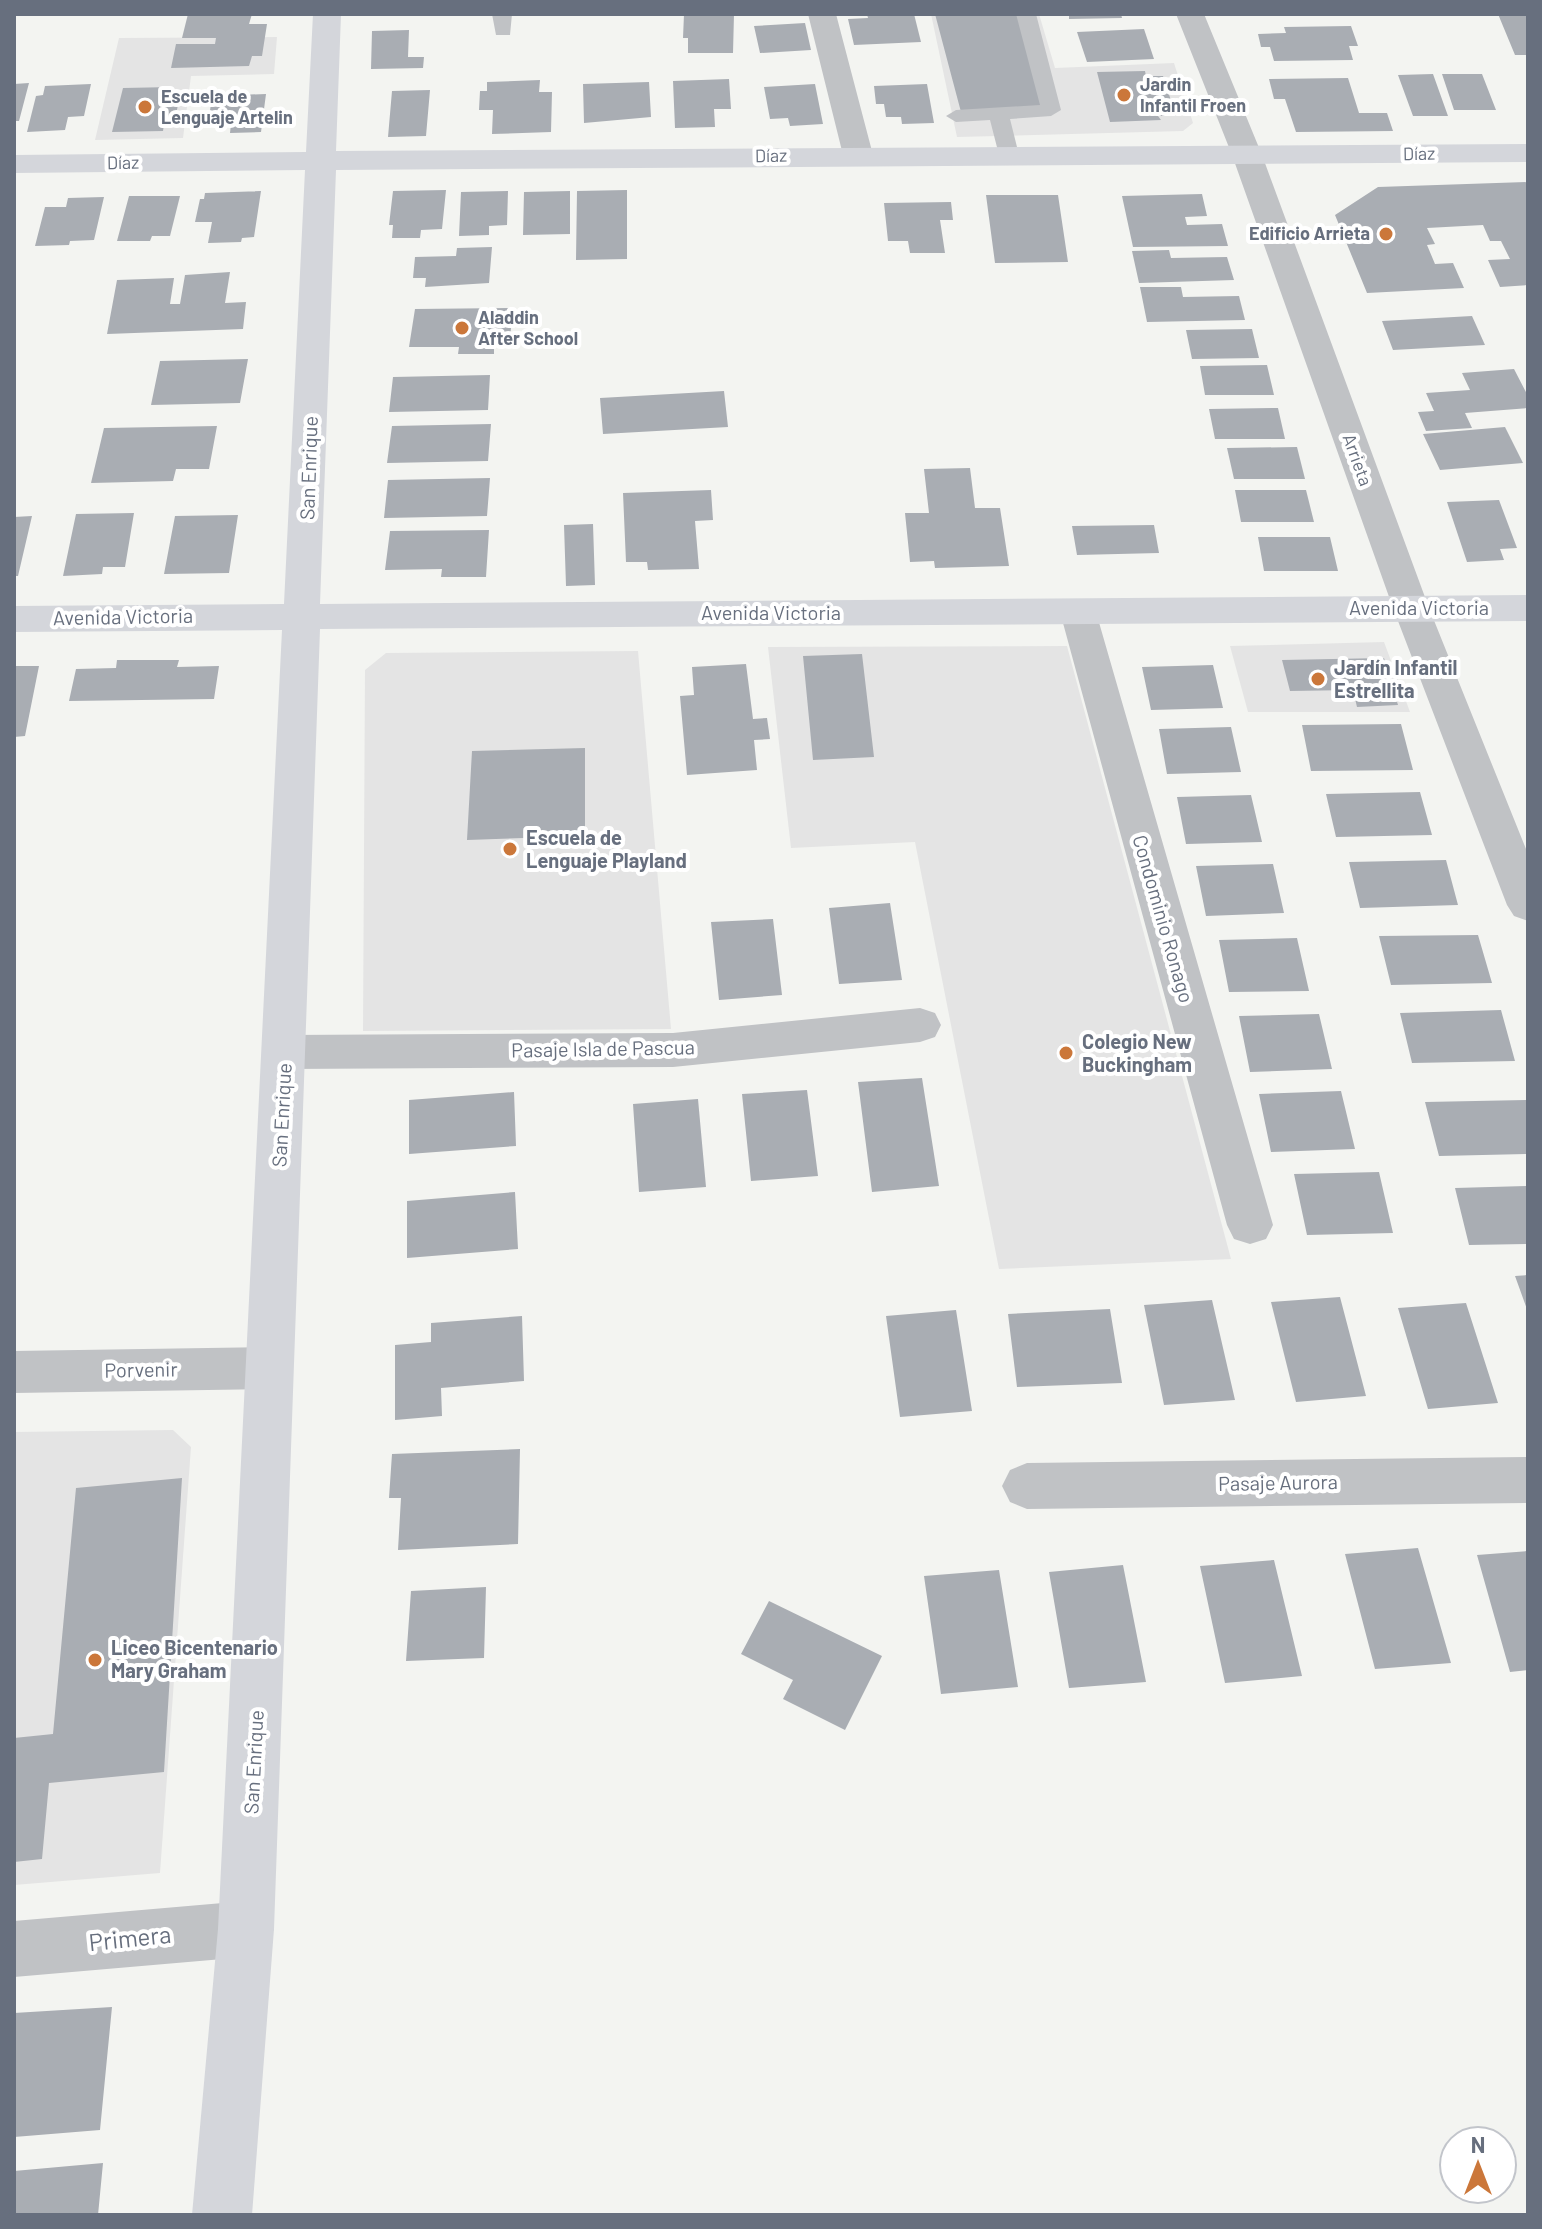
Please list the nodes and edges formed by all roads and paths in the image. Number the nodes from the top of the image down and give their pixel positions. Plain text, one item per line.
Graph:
1 (327, 14) edge
2 (822, 14) edge
3 (1026, 14) edge
4 (1190, 14) edge
5 (999, 114) junction
6 (956, 116) dead end
7 (1528, 153) edge
8 (858, 155) junction
9 (1009, 155) junction
10 (1247, 155) junction
11 (322, 161) junction
12 (14, 164) edge
13 (1411, 608) junction
14 (1528, 608) edge
15 (1078, 612) junction
16 (304, 615) junction
17 (14, 619) edge
18 (1528, 905) edge
19 (920, 1025) dead end
20 (286, 1052) junction
21 (1250, 1225) dead end
22 (268, 1368) junction
23 (14, 1372) edge
24 (1528, 1480) edge
25 (1027, 1486) dead end
26 (246, 1929) junction
27 (14, 1949) edge
28 (222, 2215) edge

1 - 11 street, San Enrique
2 - 8 street
3 - 5 lane
4 - 10 street, Arrieta
5 - 6 lane
5 - 9 lane
7 - 10 street, Díaz
8 - 9 street, Díaz
8 - 11 street, Díaz
9 - 10 street, Díaz
10 - 13 street, Arrieta
11 - 12 street, Díaz
11 - 16 street, San Enrique
13 - 14 street, Avenida Victoria
13 - 15 street, Avenida Victoria
13 - 18 street, Arrieta
15 - 16 street, Avenida Victoria
15 - 21 street, Condominio Ronago
16 - 17 street, Avenida Victoria
16 - 20 street, San Enrique
19 - 20 street, Pasaje Isla de Pascua
20 - 22 street, San Enrique
22 - 23 street, Porvenir
22 - 26 street, San Enrique
24 - 25 street, Pasaje Aurora
26 - 27 street, Primera
26 - 28 street, San Enrique

